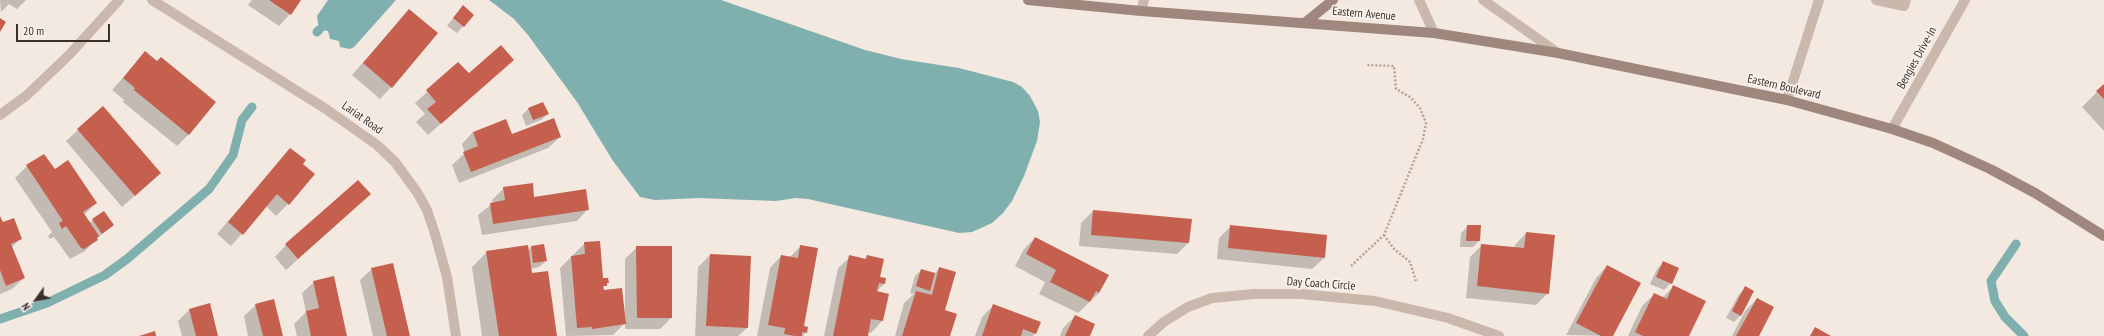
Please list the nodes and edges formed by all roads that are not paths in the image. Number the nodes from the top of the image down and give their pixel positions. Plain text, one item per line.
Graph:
1 (119, 0) edge
2 (152, 0) edge
3 (1028, 0) edge
4 (1144, 0) edge
5 (1332, 0) edge
6 (1419, 0) edge
7 (1483, 0) edge
8 (1819, 0) edge
9 (1876, 0) edge
10 (1906, 0) edge
11 (1965, 0) edge
12 (1141, 11) junction
13 (1306, 22) junction
14 (1434, 33) junction
15 (1558, 53) junction
16 (1787, 100) junction
17 (0, 115) edge
18 (1892, 129) junction
19 (2104, 236) edge
20 (456, 336) edge
21 (1148, 336) edge
22 (1498, 336) edge

1 - 17 street
2 - 20 street, Lariat Road
3 - 12 main road, Eastern Avenue
4 - 12 street
5 - 13 main road
6 - 14 street
7 - 15 street
8 - 16 street
9 - 10 street
11 - 18 street, Bengies Drive-In
12 - 13 main road, Eastern Avenue
13 - 14 main road, Eastern Avenue
14 - 15 main road, Eastern Boulevard
15 - 16 main road, Eastern Boulevard
16 - 18 main road, Eastern Boulevard
18 - 19 main road, Eastern Boulevard
21 - 22 street, Day Coach Circle

